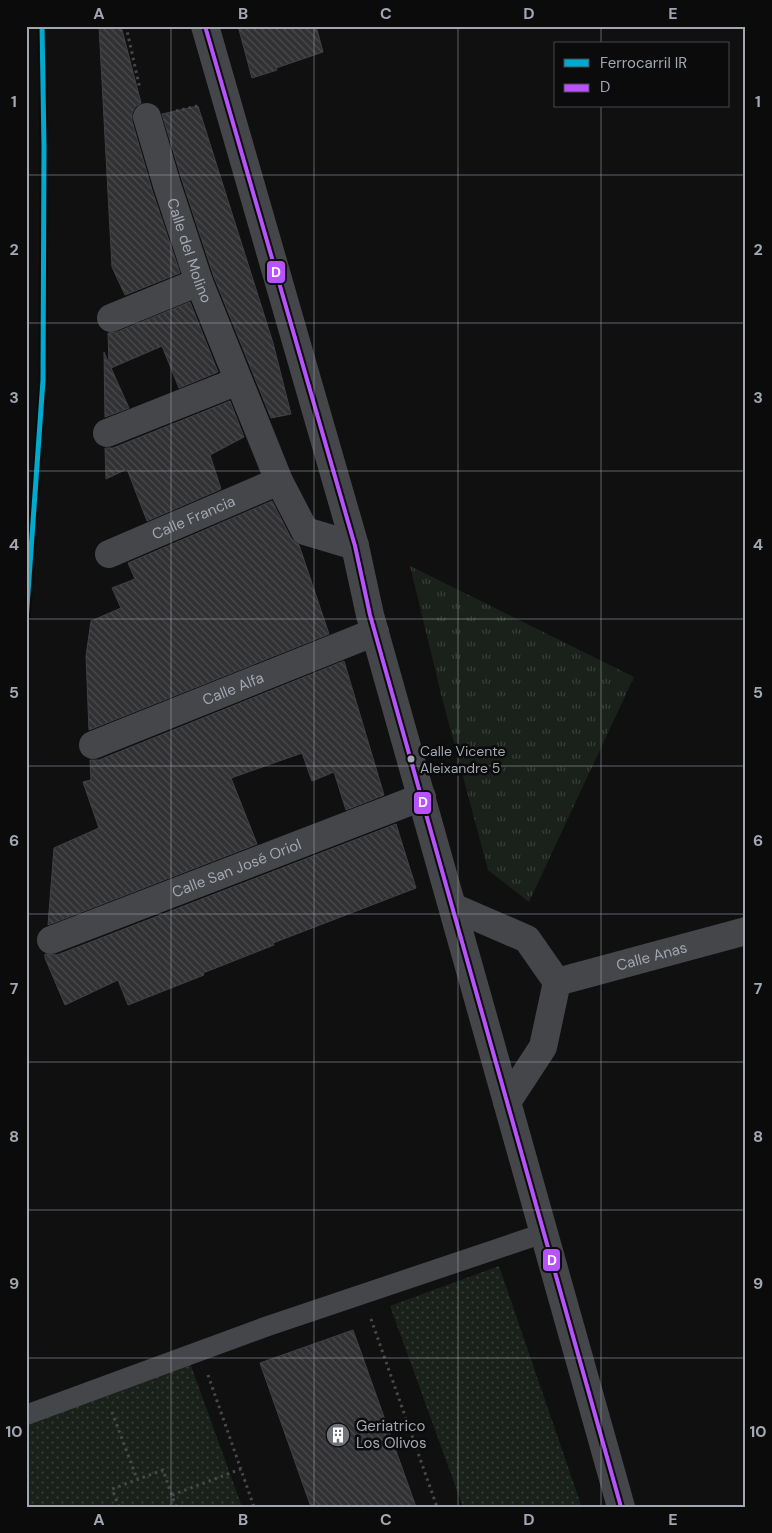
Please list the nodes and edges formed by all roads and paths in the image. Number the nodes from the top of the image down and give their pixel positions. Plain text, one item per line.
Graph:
1 (205, 26) edge
2 (147, 117) dead end
3 (199, 282) junction
4 (111, 318) dead end
5 (238, 381) junction
6 (107, 432) dead end
7 (279, 481) junction
8 (356, 546) junction
9 (109, 554) dead end
10 (375, 632) junction
11 (92, 745) dead end
12 (422, 797) junction
13 (453, 907) junction
14 (746, 930) edge
15 (51, 940) dead end
16 (557, 982) junction
17 (507, 1102) junction
18 (544, 1233) junction
19 (362, 1294) junction
20 (200, 1351) junction
21 (102, 1388) junction
22 (26, 1415) edge
23 (241, 1469) junction
24 (138, 1479) junction
25 (172, 1495) junction
26 (119, 1507) edge
27 (176, 1507) edge
28 (254, 1507) edge
29 (437, 1507) edge
30 (622, 1507) edge

1 - 8 street
2 - 3 street, Calle del Molino
3 - 4 street
3 - 5 street, Calle del Molino
5 - 6 street
5 - 7 street, Calle del Molino
7 - 8 street, Calle del Molino
7 - 9 street, Calle Francia
8 - 10 street
10 - 11 street, Calle Alfa
10 - 12 street
12 - 13 street
12 - 15 street, Calle San José Oriol
13 - 16 street
13 - 17 street
14 - 16 street, Calle Anas
16 - 17 street
17 - 18 street
18 - 19 lane
18 - 30 street
19 - 20 lane
19 - 29 path
20 - 21 lane
20 - 23 path
21 - 22 lane
21 - 24 path
23 - 25 path
23 - 28 path
24 - 25 path
24 - 26 path
25 - 27 path

